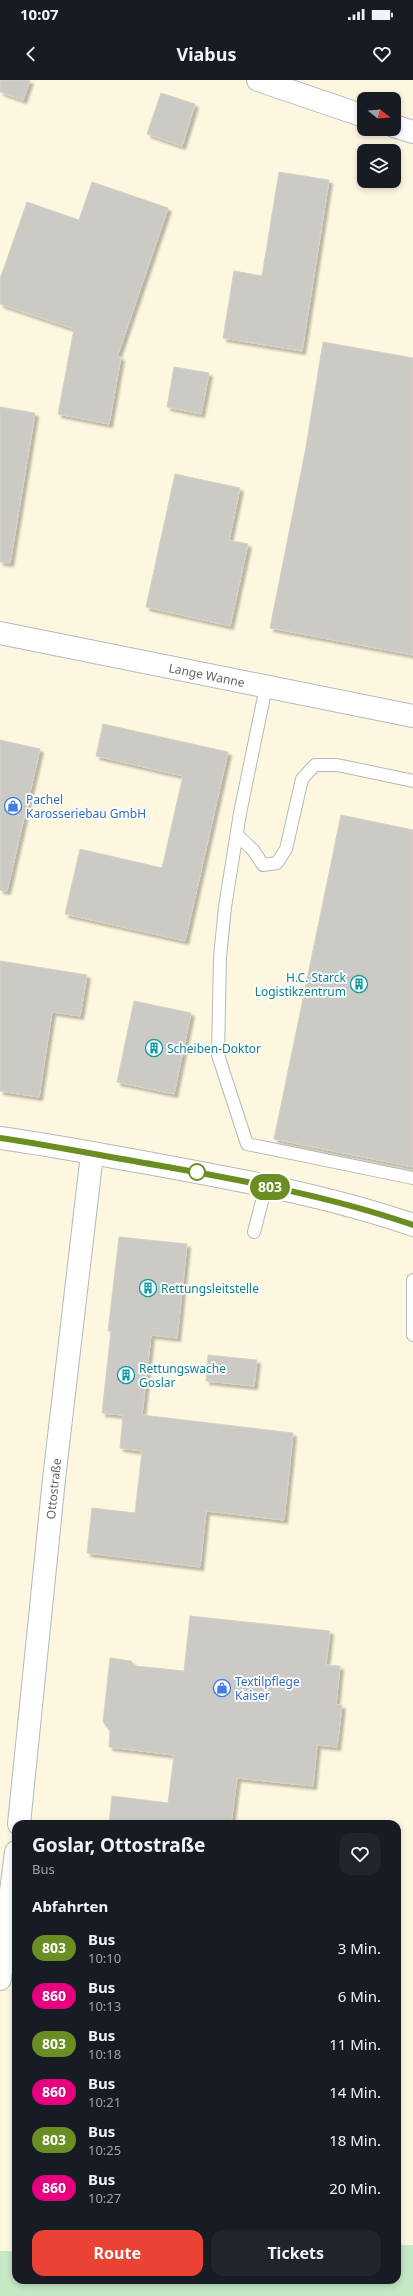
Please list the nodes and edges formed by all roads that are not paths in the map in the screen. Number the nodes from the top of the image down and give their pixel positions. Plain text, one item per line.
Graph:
1 (258, 80) edge
2 (357, 114) edge
3 (401, 128) edge
4 (413, 132) edge
5 (0, 633) edge
6 (266, 687) junction
7 (413, 716) edge
8 (413, 781) edge
9 (237, 835) junction
10 (0, 1138) edge
11 (92, 1154) junction
12 (413, 1178) edge
13 (266, 1186) junction
14 (413, 1225) edge
15 (254, 1232) dead end
16 (413, 1280) edge
17 (413, 1335) edge
18 (19, 1820) edge
19 (12, 1884) edge
20 (0, 1979) edge

1 - 2 street
3 - 4 street
5 - 6 street, Lange Wanne
6 - 7 street, Lange Wanne
6 - 9 lane
8 - 9 lane
9 - 12 lane
10 - 11 street
11 - 13 street
11 - 18 street, Ottostraße
13 - 14 street
13 - 15 lane
16 - 17 lane
19 - 20 street

